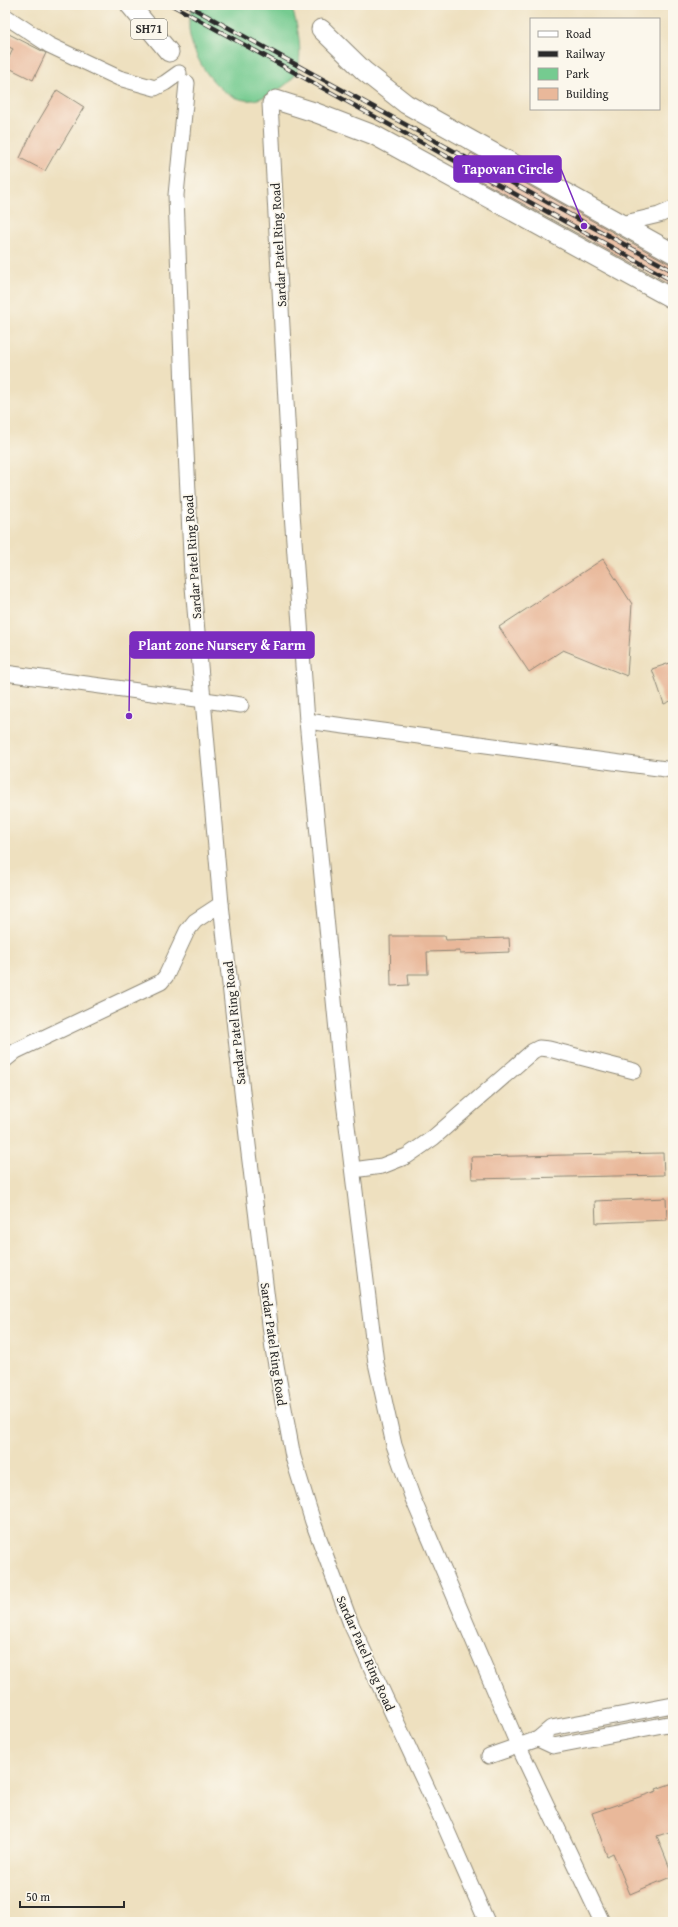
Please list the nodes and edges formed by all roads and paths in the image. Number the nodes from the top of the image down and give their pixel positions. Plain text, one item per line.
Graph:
1 (130, 5) edge
2 (5, 16) edge
3 (321, 29) dead end
4 (168, 52) dead end
5 (273, 101) joint
6 (673, 209) edge
7 (621, 224) junction
8 (673, 253) edge
9 (673, 300) edge
10 (5, 673) edge
11 (203, 700) junction
12 (241, 705) dead end
13 (307, 721) junction
14 (673, 770) edge
15 (221, 904) junction
16 (5, 1060) edge
17 (634, 1071) dead end
18 (352, 1170) junction
19 (673, 1705) edge
20 (673, 1723) edge
21 (538, 1739) junction
22 (518, 1745) junction
23 (489, 1756) dead end
24 (487, 1922) edge
25 (602, 1922) edge

1 - 4 main road, SH71
2 - 11 street, Sardar Patel Ring Road
3 - 7 main road
5 - 9 main road
5 - 13 street, Sardar Patel Ring Road
6 - 7 street
7 - 8 main road
10 - 11 street
11 - 12 street
11 - 15 street, Sardar Patel Ring Road
13 - 14 street
13 - 18 street, Sardar Patel Ring Road
15 - 16 street
15 - 24 street, Sardar Patel Ring Road
17 - 18 street
18 - 22 street, Sardar Patel Ring Road
19 - 21 street
20 - 21 street
21 - 22 street
22 - 23 street
22 - 25 street, Sardar Patel Ring Road

